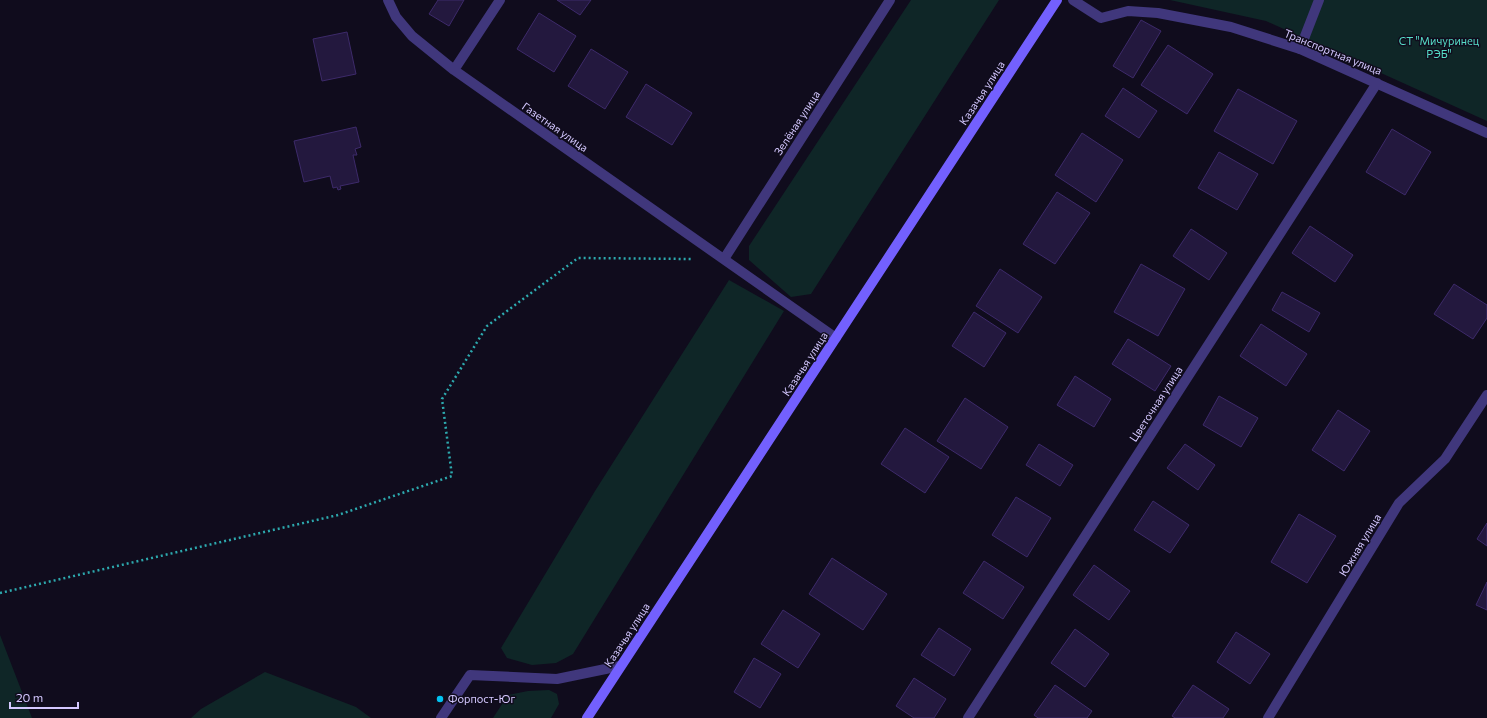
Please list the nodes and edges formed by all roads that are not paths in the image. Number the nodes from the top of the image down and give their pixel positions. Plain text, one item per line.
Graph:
1 (388, 0) edge
2 (500, 0) edge
3 (890, 0) edge
4 (1057, 0) edge
5 (1073, 0) edge
6 (1320, 0) edge
7 (1300, 49) junction
8 (454, 70) junction
9 (1377, 83) junction
10 (1487, 133) edge
11 (724, 259) junction
12 (836, 338) junction
13 (1487, 395) edge
14 (620, 666) junction
15 (442, 718) edge
16 (587, 718) edge
17 (968, 718) edge
18 (1268, 718) edge

1 - 8 street, Газетная улица
2 - 8 street
3 - 11 street, Зелёная улица
4 - 12 main road, Казачья улица
5 - 7 street, Транспортная улица
6 - 7 street
7 - 9 street, Транспортная улица
8 - 11 street, Газетная улица
9 - 10 street, Транспортная улица
9 - 17 street, Цветочная улица
11 - 12 street, Газетная улица
12 - 14 main road, Казачья улица
13 - 18 street, Южная улица
14 - 15 street
14 - 16 main road, Казачья улица

